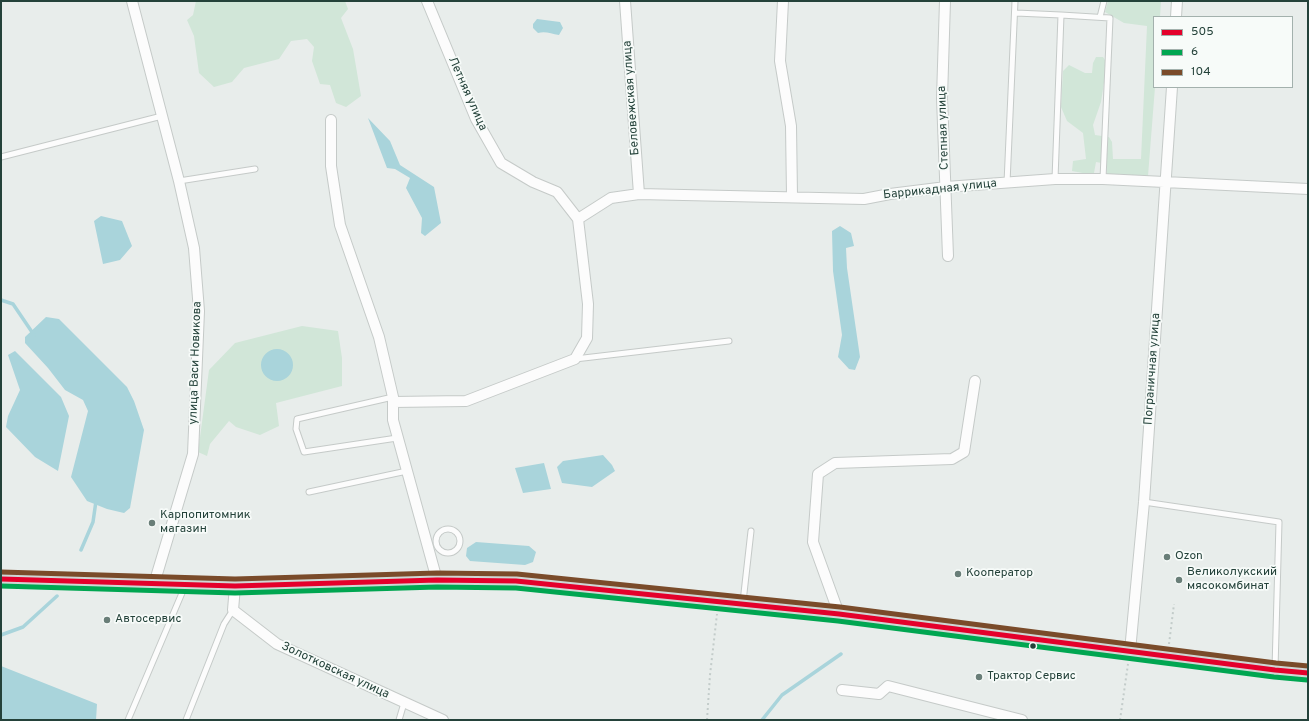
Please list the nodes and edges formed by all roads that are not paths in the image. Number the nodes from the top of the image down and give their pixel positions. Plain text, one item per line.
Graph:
1 (132, 1) edge
2 (427, 1) edge
3 (625, 1) edge
4 (783, 1) edge
5 (945, 1) edge
6 (1016, 1) edge
7 (1104, 1) edge
8 (1177, 1) edge
9 (1016, 13) junction
10 (1061, 15) junction
11 (1176, 16) edge
12 (1100, 17) junction
13 (1172, 88) edge
14 (162, 116) junction
15 (331, 120) dead end
16 (1, 157) edge
17 (255, 169) dead end
18 (1055, 179) junction
19 (1103, 180) junction
20 (179, 181) junction
21 (1007, 183) junction
22 (1166, 183) junction
23 (946, 187) junction
24 (1308, 189) edge
25 (639, 194) junction
26 (792, 196) junction
27 (578, 219) junction
28 (948, 256) dead end
29 (729, 341) dead end
30 (575, 359) junction
31 (975, 381) dead end
32 (393, 400) junction
33 (397, 438) junction
34 (407, 471) junction
35 (309, 492) dead end
36 (1144, 502) junction
37 (751, 531) dead end
38 (432, 545) junction
39 (1, 579) edge
40 (437, 580) junction
41 (154, 584) junction
42 (185, 585) junction
43 (234, 586) junction
44 (743, 603) junction
45 (234, 610) junction
46 (839, 614) junction
47 (1130, 651) junction
48 (1275, 670) junction
49 (1308, 673) edge
50 (842, 690) dead end
51 (404, 703) junction
52 (128, 720) edge
53 (186, 720) edge
54 (399, 720) edge
55 (442, 720) edge
56 (1022, 720) edge

1 - 14 street, улица Васи Новикова
2 - 27 street, Летняя улица
3 - 25 street, Беловежская улица
4 - 26 street
5 - 23 street, Степная улица
6 - 9 lane
7 - 12 lane
8 - 11 street
9 - 10 lane
9 - 21 lane
10 - 12 lane
10 - 18 lane
12 - 19 lane
13 - 22 street, Пограничная улица
14 - 16 lane
14 - 20 street, улица Васи Новикова
15 - 32 street
17 - 20 lane
18 - 19 street, Баррикадная улица
18 - 21 street, Баррикадная улица
19 - 22 street, Баррикадная улица
20 - 41 street, улица Васи Новикова
21 - 23 street, Баррикадная улица
22 - 24 street, Баррикадная улица
22 - 36 street, Пограничная улица
23 - 26 street, Баррикадная улица
23 - 28 street, Степная улица
25 - 26 street, Баррикадная улица
25 - 27 street, Баррикадная улица
27 - 30 street
29 - 30 lane
30 - 32 street
31 - 46 street
32 - 33 street
32 - 33 lane
33 - 34 street
34 - 35 lane
34 - 38 street
36 - 47 street, Пограничная улица
36 - 48 lane
37 - 44 lane
38 - 38 lane
38 - 40 street
39 - 41 main road
40 - 43 main road
40 - 44 main road
41 - 42 main road
42 - 43 main road
42 - 52 lane
43 - 45 street
44 - 46 main road
45 - 51 street, Золотковская улица
45 - 53 lane
46 - 47 main road
47 - 48 main road
48 - 49 main road
50 - 56 street
51 - 54 lane
51 - 55 street, Золотковская улица

